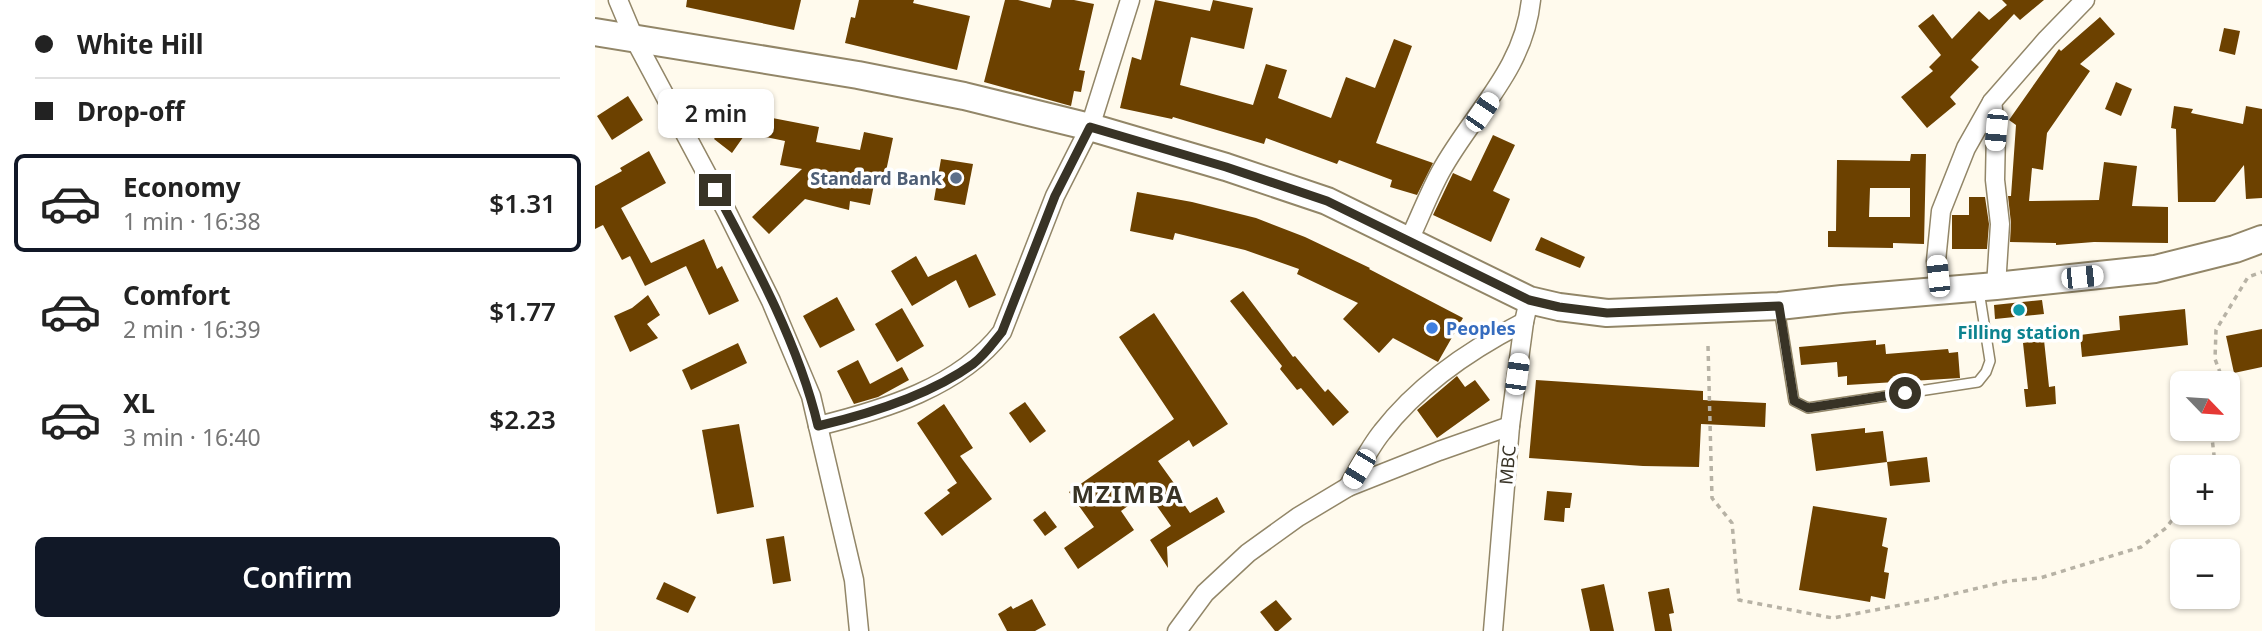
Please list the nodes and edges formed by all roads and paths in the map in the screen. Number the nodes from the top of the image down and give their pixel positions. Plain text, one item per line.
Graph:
1 (618, 0) edge
2 (1130, 0) edge
3 (1531, 0) edge
4 (2085, 0) edge
5 (595, 32) edge
6 (634, 38) junction
7 (1992, 102) junction
8 (1090, 127) junction
9 (2262, 239) edge
10 (1409, 240) junction
11 (2262, 272) edge
12 (1987, 287) junction
13 (1940, 291) junction
14 (1779, 306) junction
15 (1527, 311) junction
16 (1708, 346) dead end
17 (2220, 371) edge
18 (818, 426) junction
19 (1510, 426) junction
20 (1348, 487) junction
21 (2170, 523) edge
22 (859, 631) edge
23 (1177, 631) edge
24 (1493, 631) edge

1 - 6 street
2 - 8 street
3 - 10 street
4 - 7 street
5 - 6 main road
6 - 8 main road
6 - 18 street
7 - 12 street
7 - 13 street
8 - 10 main road
8 - 18 street
9 - 12 main road
10 - 15 main road
11 - 17 path
12 - 13 main road
12 - 14 lane
13 - 14 main road
14 - 15 main road
15 - 19 street, MBC
15 - 20 street
16 - 21 path
18 - 22 street
19 - 20 street
19 - 24 street, MBC
20 - 23 street

